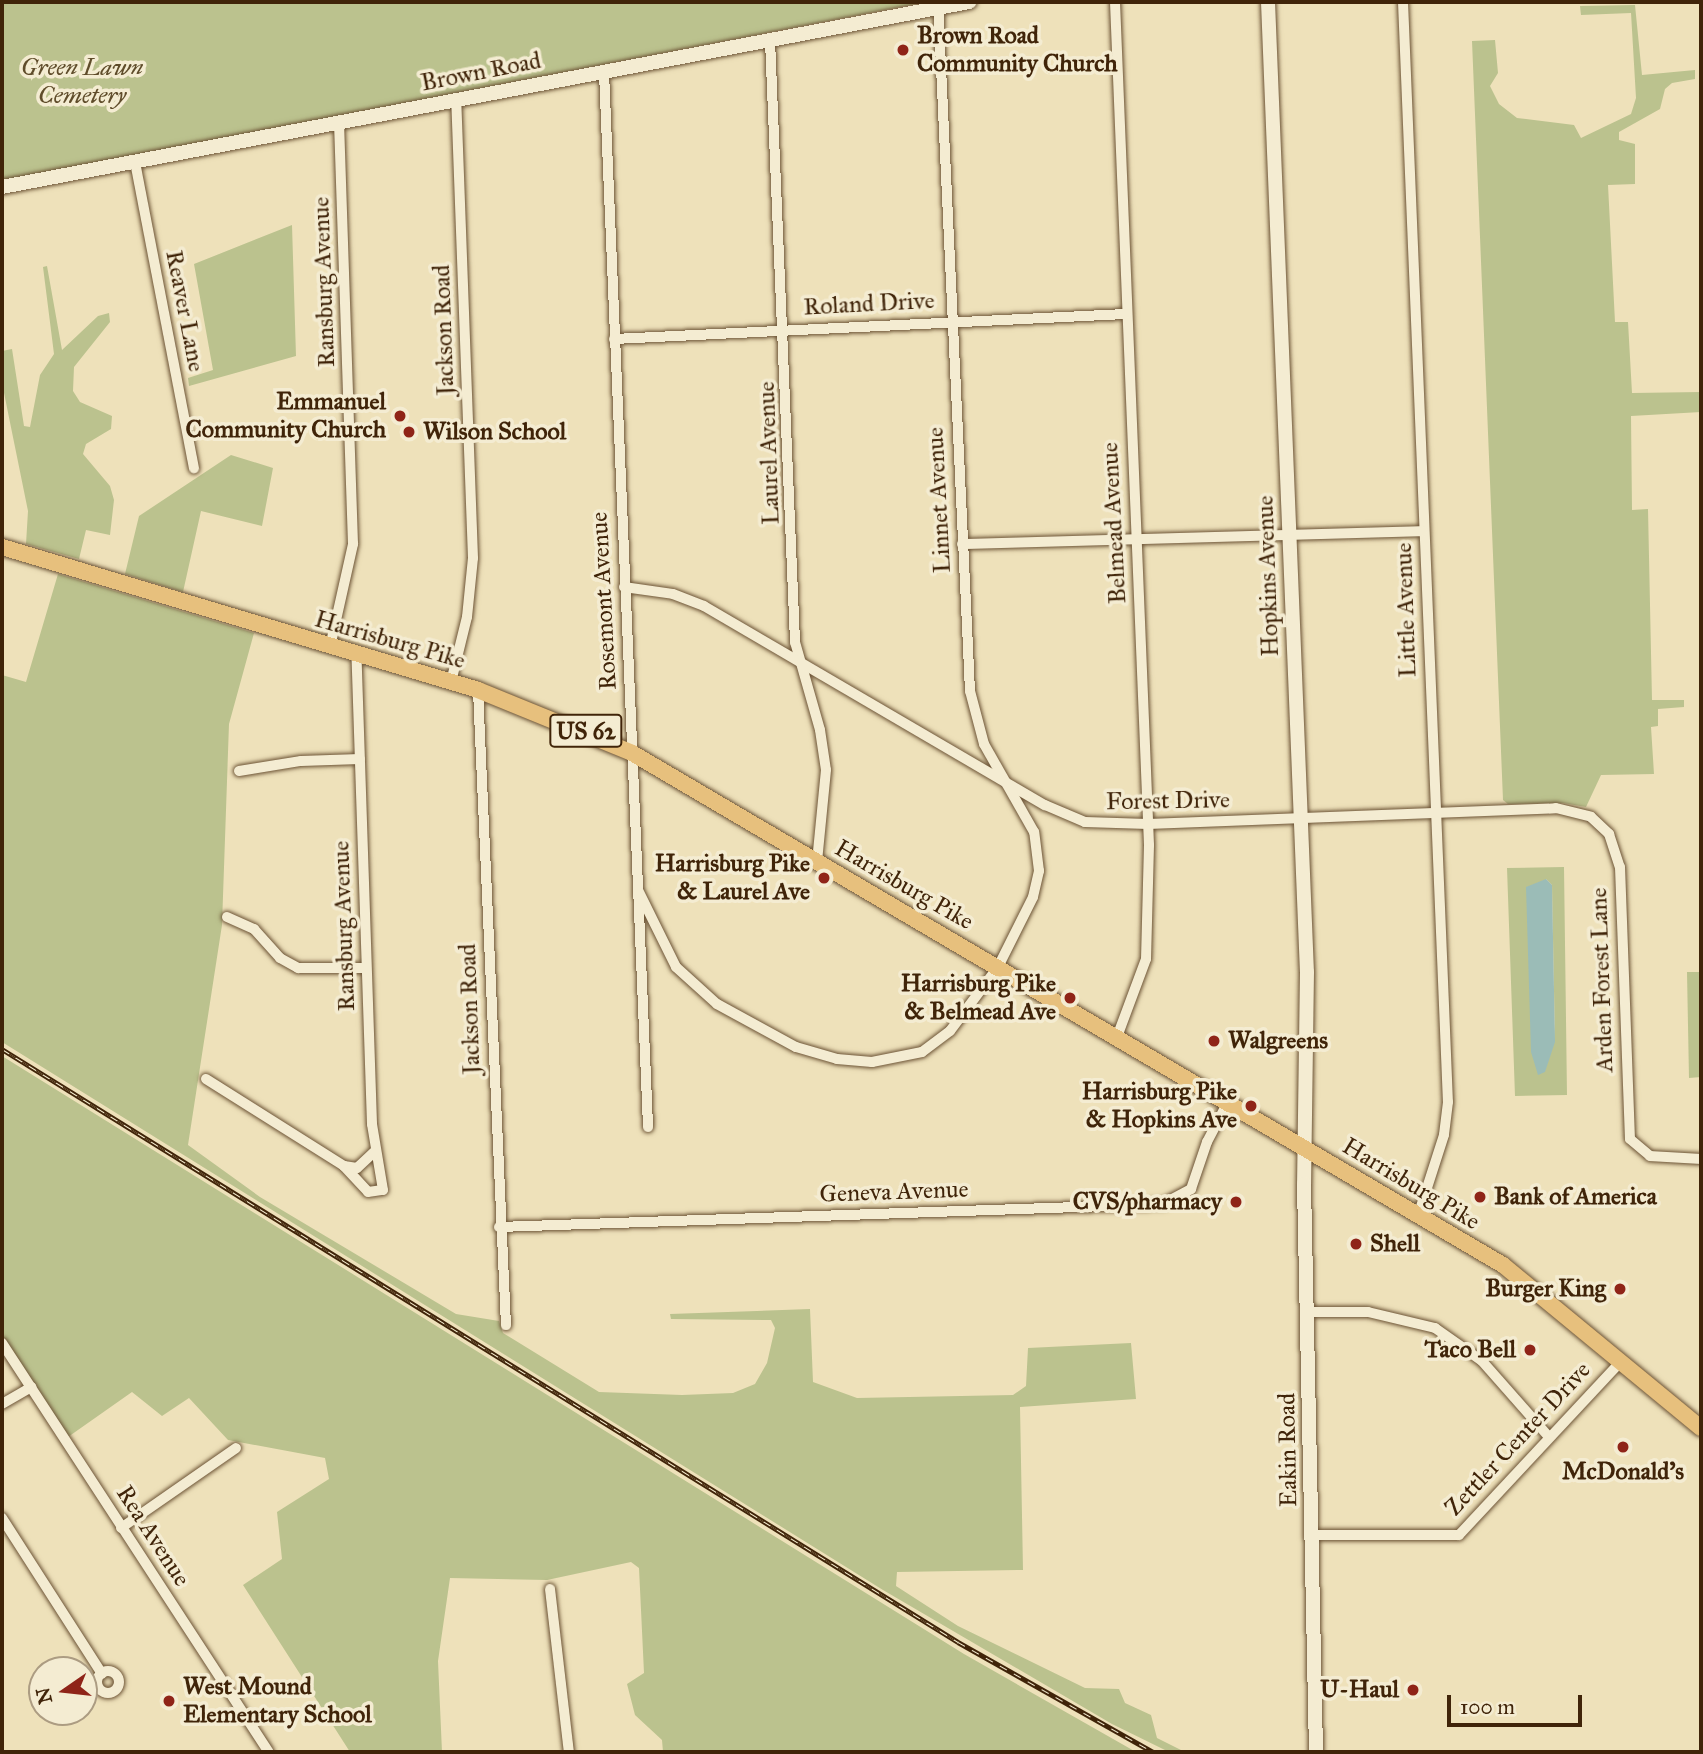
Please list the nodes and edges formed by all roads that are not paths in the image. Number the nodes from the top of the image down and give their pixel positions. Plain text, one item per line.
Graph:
1 (969, 2) edge
2 (1115, 2) edge
3 (1268, 2) edge
4 (1403, 2) edge
5 (938, 5) edge
6 (770, 40) junction
7 (604, 72) junction
8 (456, 100) junction
9 (339, 123) junction
10 (135, 162) junction
11 (2, 187) edge
12 (1126, 314) junction
13 (952, 320) junction
14 (785, 330) junction
15 (614, 338) junction
16 (194, 468) dead end
17 (1423, 531) junction
18 (1289, 534) junction
19 (1137, 539) junction
20 (962, 544) junction
21 (2, 547) edge
22 (624, 587) junction
23 (330, 647) junction
24 (356, 654) junction
25 (801, 664) junction
26 (451, 682) junction
27 (478, 690) junction
28 (632, 753) junction
29 (359, 759) junction
30 (239, 771) dead end
31 (1008, 781) junction
32 (1436, 812) junction
33 (1301, 816) junction
34 (1148, 824) junction
35 (1601, 824) joint
36 (817, 860) junction
37 (638, 890) junction
38 (227, 917) dead end
39 (999, 967) junction
40 (366, 968) junction
41 (1117, 1037) junction
42 (206, 1079) dead end
43 (1228, 1102) junction
44 (648, 1128) dead end
45 (1305, 1148) junction
46 (374, 1151) junction
47 (1701, 1159) edge
48 (344, 1166) junction
49 (1419, 1213) junction
50 (499, 1227) junction
51 (1308, 1312) junction
52 (506, 1325) dead end
53 (2, 1343) edge
54 (1622, 1360) junction
55 (31, 1387) junction
56 (2, 1404) edge
57 (1701, 1428) edge
58 (1549, 1437) junction
59 (236, 1448) dead end
60 (2, 1518) edge
61 (121, 1528) junction
62 (1313, 1535) junction
63 (550, 1589) dead end
64 (102, 1674) dead end
65 (269, 1752) edge
66 (569, 1752) edge
67 (1316, 1752) edge

1 - 5 street, Brown Road
2 - 12 street, Belmead Avenue
3 - 18 street, Hopkins Avenue
4 - 17 street, Little Avenue
5 - 6 street, Brown Road
5 - 13 street, Linnet Avenue
6 - 7 street, Brown Road
6 - 14 street, Laurel Avenue
7 - 8 street, Brown Road
7 - 15 street, Rosemont Avenue
8 - 9 street, Brown Road
8 - 26 street, Jackson Road
9 - 10 street, Brown Road
9 - 23 street, Ransburg Avenue
10 - 11 street, Brown Road
10 - 16 street, Reaver Lane
12 - 13 street, Roland Drive
12 - 19 street, Belmead Avenue
13 - 14 street, Roland Drive
13 - 20 street, Linnet Avenue
14 - 15 street, Roland Drive
14 - 25 street, Laurel Avenue
15 - 22 street, Rosemont Avenue
17 - 18 street
17 - 32 street, Little Avenue
18 - 19 street
18 - 33 street, Hopkins Avenue
19 - 20 street
19 - 34 street, Belmead Avenue
20 - 31 street, Linnet Avenue
21 - 23 main road, Harrisburg Pike / US 62
22 - 25 street, Forest Drive
22 - 28 street, Rosemont Avenue
23 - 24 main road, Harrisburg Pike / US 62
24 - 26 main road, Harrisburg Pike / US 62
24 - 29 street, Ransburg Avenue
25 - 31 street, Forest Drive
25 - 36 street, Laurel Avenue
26 - 27 main road, Harrisburg Pike / US 62
27 - 28 main road, Harrisburg Pike / US 62
27 - 50 street, Jackson Road
28 - 36 main road, Harrisburg Pike / US 62
28 - 37 street, Rosemont Avenue
29 - 30 street
29 - 40 street, Ransburg Avenue
31 - 34 street, Forest Drive
31 - 39 street, Linnet Avenue
32 - 33 street, Forest Drive
32 - 35 street, Forest Drive
32 - 49 street, Little Avenue
33 - 34 street, Forest Drive
33 - 45 street, Hopkins Avenue
34 - 41 street, Belmead Avenue
35 - 47 street, Arden Forest Lane
36 - 39 main road, Harrisburg Pike / US 62
37 - 39 street, Linnet Avenue
37 - 44 street, Rosemont Avenue
38 - 40 street
39 - 41 main road, Harrisburg Pike / US 62
40 - 46 street, Ransburg Avenue
41 - 43 main road, Harrisburg Pike / US 62
42 - 48 street
43 - 45 main road, Harrisburg Pike / US 62
43 - 50 street, Geneva Avenue
45 - 49 main road, Harrisburg Pike / US 62
45 - 51 street, Eakin Road
46 - 48 street
46 - 48 street, Ransburg Avenue
49 - 54 main road, Harrisburg Pike / US 62
50 - 52 street, Jackson Road
51 - 58 street
51 - 62 street, Eakin Road
53 - 55 street, Rea Avenue
54 - 57 main road, Harrisburg Pike / US 62
54 - 58 street, Zettler Center Drive
55 - 56 street
55 - 61 street, Rea Avenue
58 - 62 street, Zettler Center Drive
59 - 61 street
60 - 64 street
61 - 65 street, Rea Avenue
62 - 67 street, Eakin Road
63 - 66 street

